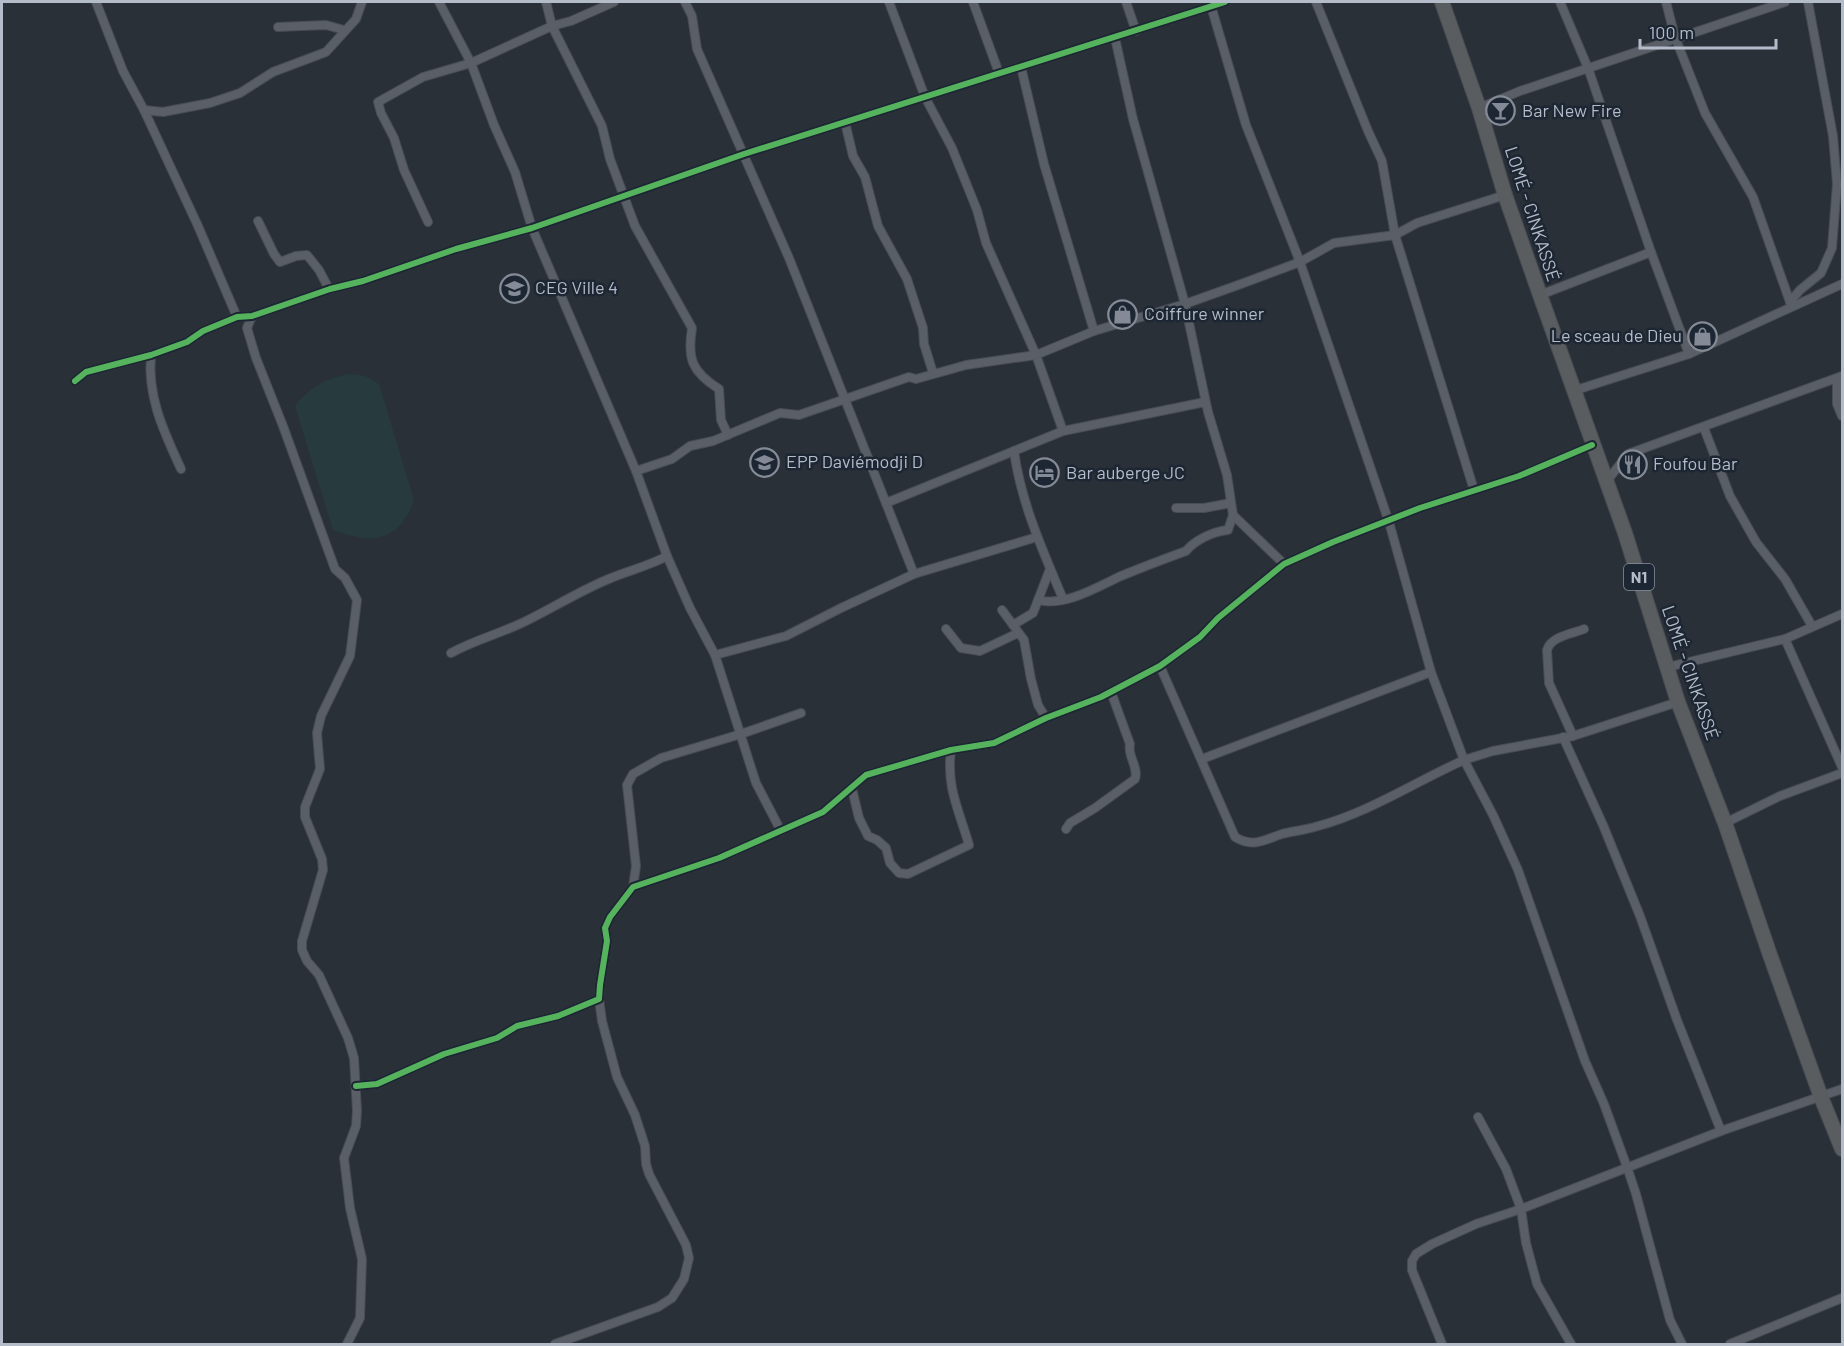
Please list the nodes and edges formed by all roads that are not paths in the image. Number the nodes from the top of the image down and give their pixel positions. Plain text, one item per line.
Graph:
1 (96, 2) edge
2 (362, 2) edge
3 (439, 2) edge
4 (546, 2) edge
5 (614, 2) edge
6 (685, 2) edge
7 (889, 2) edge
8 (973, 2) edge
9 (1126, 2) edge
10 (1225, 2) edge
11 (1316, 2) edge
12 (1442, 2) edge
13 (1560, 2) edge
14 (1666, 2) edge
15 (1785, 2) edge
16 (1808, 2) edge
17 (1211, 6) junction
18 (552, 26) junction
19 (278, 27) dead end
20 (344, 30) junction
21 (1136, 31) junction
22 (1675, 37) junction
23 (1115, 38) junction
24 (471, 63) junction
25 (1021, 66) junction
26 (1588, 68) junction
27 (999, 74) junction
28 (925, 97) junction
29 (1479, 108) junction
30 (144, 110) junction
31 (845, 122) junction
32 (1842, 135) edge
33 (1833, 136) junction
34 (744, 154) junction
35 (624, 195) junction
36 (1505, 195) junction
37 (258, 221) dead end
38 (428, 222) dead end
39 (532, 228) junction
40 (1395, 235) junction
41 (1651, 252) junction
42 (1300, 262) junction
43 (1842, 284) edge
44 (329, 289) junction
45 (1540, 295) junction
46 (1185, 304) junction
47 (1791, 305) junction
48 (252, 316) junction
49 (237, 317) junction
50 (1094, 331) junction
51 (1689, 354) junction
52 (151, 355) junction
53 (1036, 355) junction
54 (933, 373) junction
55 (1840, 377) edge
56 (75, 381) dead end
57 (1573, 391) junction
58 (846, 399) junction
59 (1205, 402) junction
60 (1842, 416) edge
61 (1704, 428) junction
62 (1063, 431) junction
63 (728, 435) junction
64 (1592, 445) junction
65 (1014, 452) junction
66 (181, 470) dead end
67 (636, 471) junction
68 (1606, 482) junction
69 (1474, 490) junction
70 (886, 503) junction
71 (1232, 503) junction
72 (1176, 508) dead end
73 (1233, 515) junction
74 (1388, 520) junction
75 (1037, 537) junction
76 (667, 556) junction
77 (1284, 564) junction
78 (1050, 569) junction
79 (914, 574) junction
80 (1063, 599) junction
81 (1038, 600) junction
82 (1002, 610) dead end
83 (1842, 614) edge
84 (1012, 625) junction
85 (1812, 626) junction
86 (946, 629) dead end
87 (1584, 629) dead end
88 (1018, 633) junction
89 (1785, 639) junction
90 (451, 653) dead end
91 (715, 655) junction
92 (1160, 666) junction
93 (1668, 667) junction
94 (1431, 672) junction
95 (1111, 692) junction
96 (1678, 702) junction
97 (801, 712) dead end
98 (1046, 718) junction
99 (741, 734) junction
100 (1573, 736) junction
101 (1563, 737) junction
102 (951, 750) junction
103 (1202, 759) junction
104 (1464, 760) junction
105 (1842, 767) edge
106 (1842, 773) edge
107 (852, 789) junction
108 (1725, 823) junction
109 (1066, 829) dead end
110 (781, 831) junction
111 (633, 887) junction
112 (599, 999) junction
113 (356, 1086) junction
114 (1842, 1089) edge
115 (1821, 1097) junction
116 (1478, 1117) dead end
117 (1721, 1131) junction
118 (1842, 1149) edge
119 (1627, 1167) junction
120 (1521, 1209) junction
121 (1842, 1298) edge
122 (347, 1344) edge
123 (555, 1344) edge
124 (1442, 1344) edge
125 (1571, 1344) edge
126 (1682, 1344) edge
127 (1730, 1344) edge

1 - 30 street
2 - 20 street
3 - 24 street
4 - 18 street
5 - 18 street
6 - 34 street
7 - 28 street
8 - 27 street
9 - 21 street
10 - 17 street
11 - 40 street
12 - 29 highway, LOMÉ - CINKASSÉ / N1
13 - 26 street
14 - 22 street
15 - 22 street
16 - 33 street
17 - 21 street
17 - 42 street
18 - 24 street
18 - 35 street
19 - 20 street
20 - 30 street
21 - 23 street
22 - 26 street
22 - 47 street
23 - 25 street
23 - 46 street
24 - 38 street
24 - 39 street
25 - 27 street
25 - 50 street
26 - 29 street
26 - 41 street
27 - 28 street
28 - 31 street
28 - 53 street
29 - 36 highway, LOMÉ - CINKASSÉ / N1
30 - 49 street
31 - 34 street
31 - 54 street
32 - 33 street
33 - 47 street
34 - 35 street
34 - 58 street
35 - 39 street
35 - 63 street
36 - 40 street
36 - 45 highway, LOMÉ - CINKASSÉ / N1
37 - 44 street
39 - 44 street
39 - 67 street
40 - 42 street
40 - 69 street
41 - 45 street
41 - 51 street
42 - 46 street
42 - 74 street
43 - 47 street
44 - 48 street
45 - 57 highway, LOMÉ - CINKASSÉ / N1
46 - 50 street
46 - 59 street
47 - 51 street
48 - 49 street
48 - 113 street
49 - 52 street
50 - 53 street
51 - 57 street
52 - 56 street
52 - 66 street
53 - 54 street
53 - 62 street
54 - 58 street
55 - 60 street
55 - 61 street
57 - 64 highway, LOMÉ - CINKASSÉ / N1
58 - 63 street
58 - 70 street
59 - 62 street
59 - 71 street
61 - 68 street
61 - 85 street
62 - 65 street
63 - 67 street
64 - 68 highway, LOMÉ - CINKASSÉ / N1
64 - 69 street
65 - 70 street
65 - 75 street
67 - 76 street
68 - 93 highway, LOMÉ - CINKASSÉ / N1
69 - 74 street
70 - 79 street
71 - 72 street
71 - 73 street
73 - 77 street
73 - 80 street
74 - 77 street
74 - 94 street
75 - 78 street
75 - 79 street
76 - 90 street
76 - 91 street
77 - 92 street
78 - 80 street
78 - 81 street
79 - 91 street
80 - 81 street
81 - 84 street
82 - 84 street
83 - 85 street
84 - 88 street
85 - 89 street
86 - 88 street
87 - 100 street
88 - 98 street
89 - 93 street
89 - 105 street
91 - 99 street
92 - 95 street
92 - 103 street
93 - 96 highway, LOMÉ - CINKASSÉ / N1
94 - 103 street
94 - 104 street
95 - 98 street
95 - 109 street
96 - 100 street
96 - 108 highway, LOMÉ - CINKASSÉ / N1
97 - 99 street
98 - 102 street
99 - 110 street
99 - 111 street
100 - 101 street
101 - 104 street
101 - 117 street
102 - 107 street
102 - 107 street
103 - 104 street
104 - 119 street
106 - 108 street
107 - 110 street
108 - 115 highway, LOMÉ - CINKASSÉ / N1
110 - 111 street
111 - 112 street
112 - 113 street
112 - 123 street
113 - 122 street
114 - 115 street
115 - 117 street
115 - 118 highway, LOMÉ - CINKASSÉ / N1
116 - 120 street
117 - 119 street
119 - 120 street
119 - 126 street
120 - 124 street
120 - 125 street
121 - 127 street

